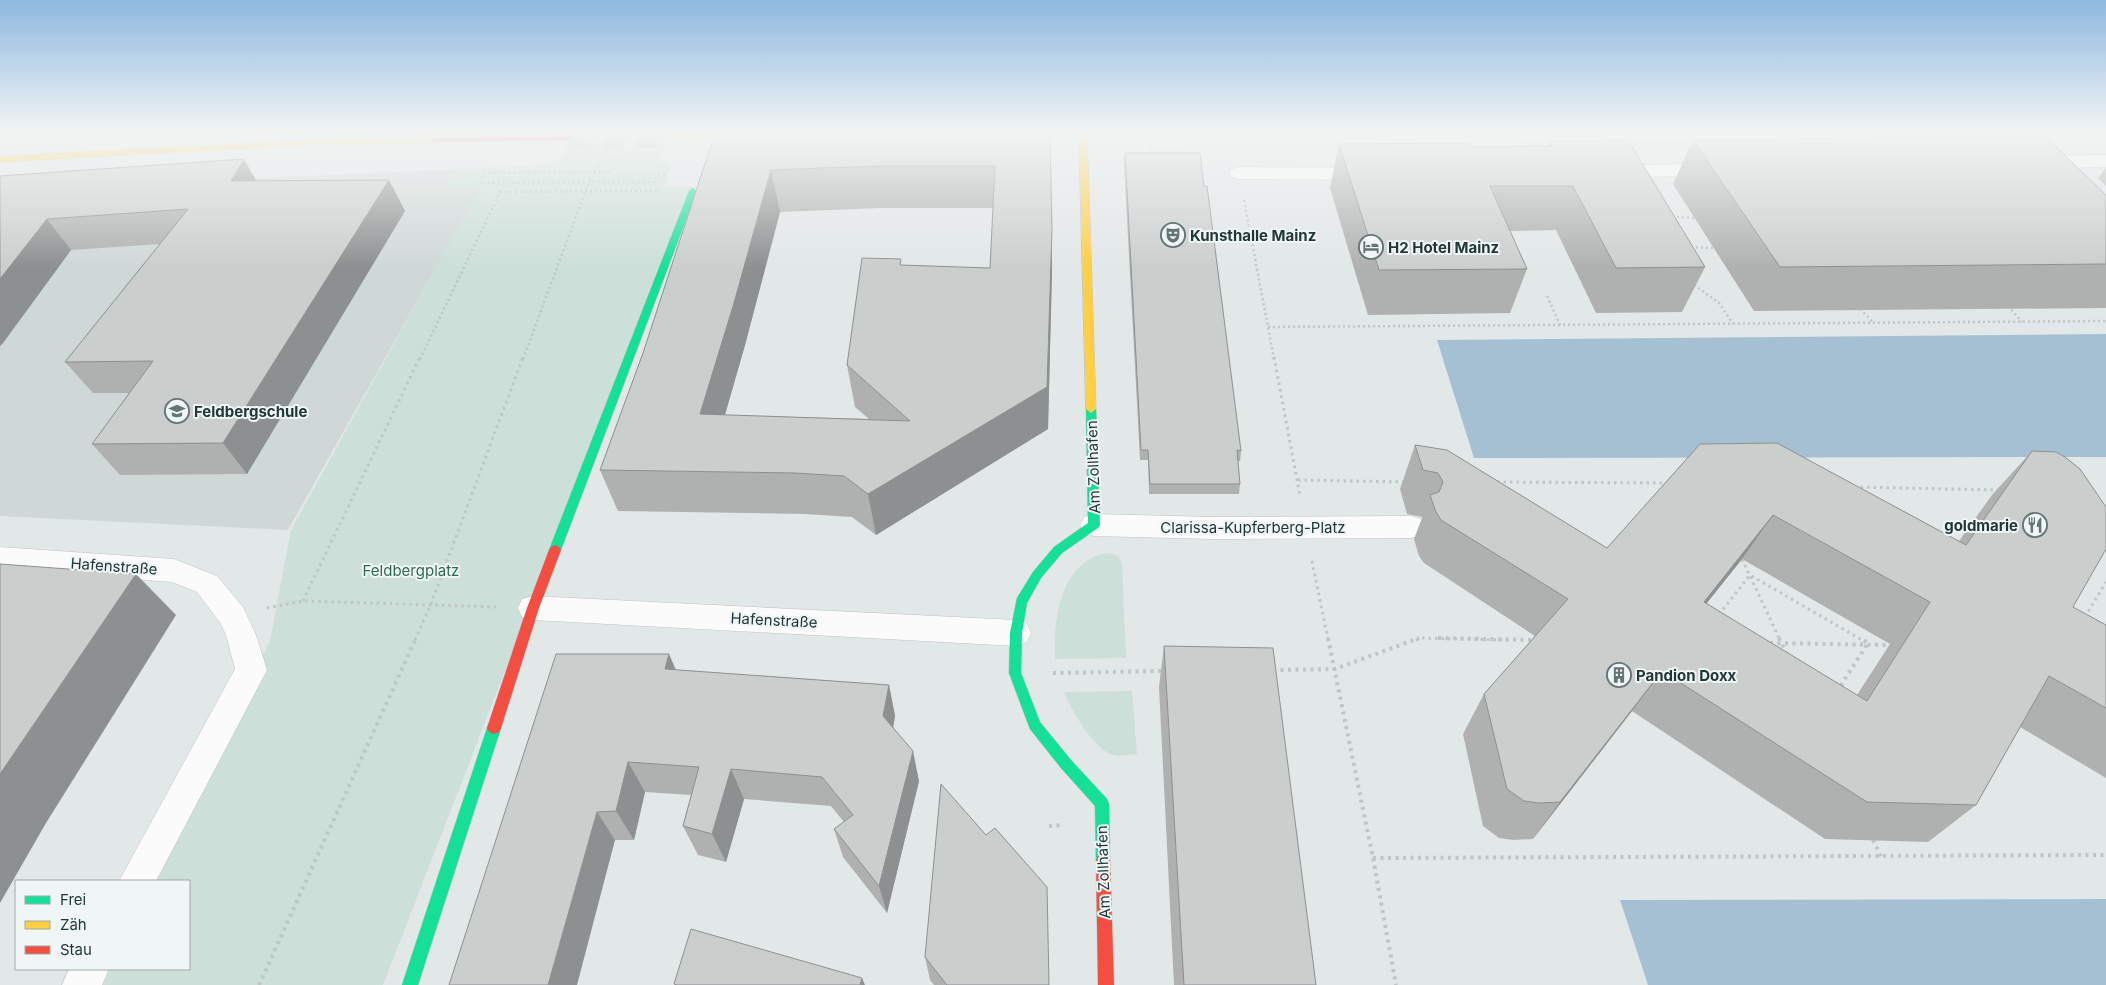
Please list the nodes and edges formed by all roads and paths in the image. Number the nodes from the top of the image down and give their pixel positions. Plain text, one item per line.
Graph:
1 (483, 176) edge
2 (592, 176) edge
3 (658, 176) edge
4 (1083, 176) edge
5 (1240, 176) edge
6 (589, 184) junction
7 (502, 188) dead end
8 (693, 191) joint
9 (500, 192) junction
10 (585, 192) junction
11 (1666, 217) edge
12 (1705, 218) dead end
13 (1688, 247) edge
14 (1725, 248) dead end
15 (1693, 284) edge
16 (1546, 296) dead end
17 (1854, 302) edge
18 (2004, 302) edge
19 (2106, 321) edge
20 (2023, 322) junction
21 (1874, 323) junction
22 (1733, 324) junction
23 (1560, 325) junction
24 (1268, 327) junction
25 (1298, 480) junction
26 (1415, 482) dead end
27 (1493, 482) edge
28 (1677, 483) edge
29 (1846, 486) edge
30 (2005, 491) edge
31 (1094, 525) junction
32 (1411, 526) dead end
33 (1305, 528) junction
34 (0, 558) edge
35 (1742, 559) edge
36 (1750, 575) junction
37 (2106, 582) edge
38 (303, 601) junction
39 (431, 604) junction
40 (225, 607) junction
41 (533, 608) junction
42 (2083, 620) edge
43 (1016, 633) junction
44 (1542, 640) edge
45 (1762, 643) edge
46 (1781, 643) junction
47 (1868, 643) junction
48 (1688, 644) edge
49 (1695, 644) junction
50 (1704, 644) edge
51 (1890, 644) dead end
52 (1789, 660) edge
53 (1335, 669) junction
54 (1266, 670) edge
55 (1169, 671) edge
56 (1015, 673) junction
57 (1814, 712) edge
58 (1818, 721) junction
59 (1821, 728) edge
60 (1873, 840) edge
61 (2106, 855) edge
62 (1881, 857) junction
63 (1373, 858) junction
64 (138, 880) edge
65 (89, 970) edge
66 (81, 985) edge
67 (259, 985) edge
68 (410, 985) edge
69 (1106, 985) edge
70 (1396, 985) edge

1 - 6 path
2 - 6 path
3 - 6 path
4 - 31 street, Am Zollhafen
5 - 24 path
6 - 10 path
7 - 9 path
8 - 10 path
8 - 41 street
9 - 10 path
9 - 38 path
10 - 39 path
11 - 12 path
13 - 14 path
15 - 22 path
16 - 23 path
17 - 21 path
18 - 20 path
19 - 20 path
20 - 21 path
21 - 22 path
22 - 23 path
23 - 24 path
24 - 25 path
25 - 26 path
25 - 33 path
27 - 28 path
29 - 30 path
31 - 33 street, Clarissa-Kupferberg-Platz
31 - 43 street, Am Zollhafen
32 - 33 street, Clarissa-Kupferberg-Platz
33 - 53 path
34 - 40 street, Hafenstraße
35 - 36 path
36 - 46 path
36 - 47 path
36 - 49 path
37 - 42 path
38 - 39 path
38 - 40 path
39 - 41 path
39 - 67 path
40 - 64 street
41 - 43 street, Hafenstraße
41 - 68 street
43 - 56 street, Am Zollhafen
44 - 53 path
45 - 46 path
46 - 47 path
46 - 52 path
47 - 51 path
47 - 58 path
48 - 49 path
49 - 50 path
49 - 58 path
53 - 54 path
53 - 63 path
55 - 56 path
56 - 69 street, Am Zollhafen
57 - 58 path
58 - 59 path
60 - 62 path
61 - 62 path
62 - 63 path
63 - 70 path
65 - 66 street

